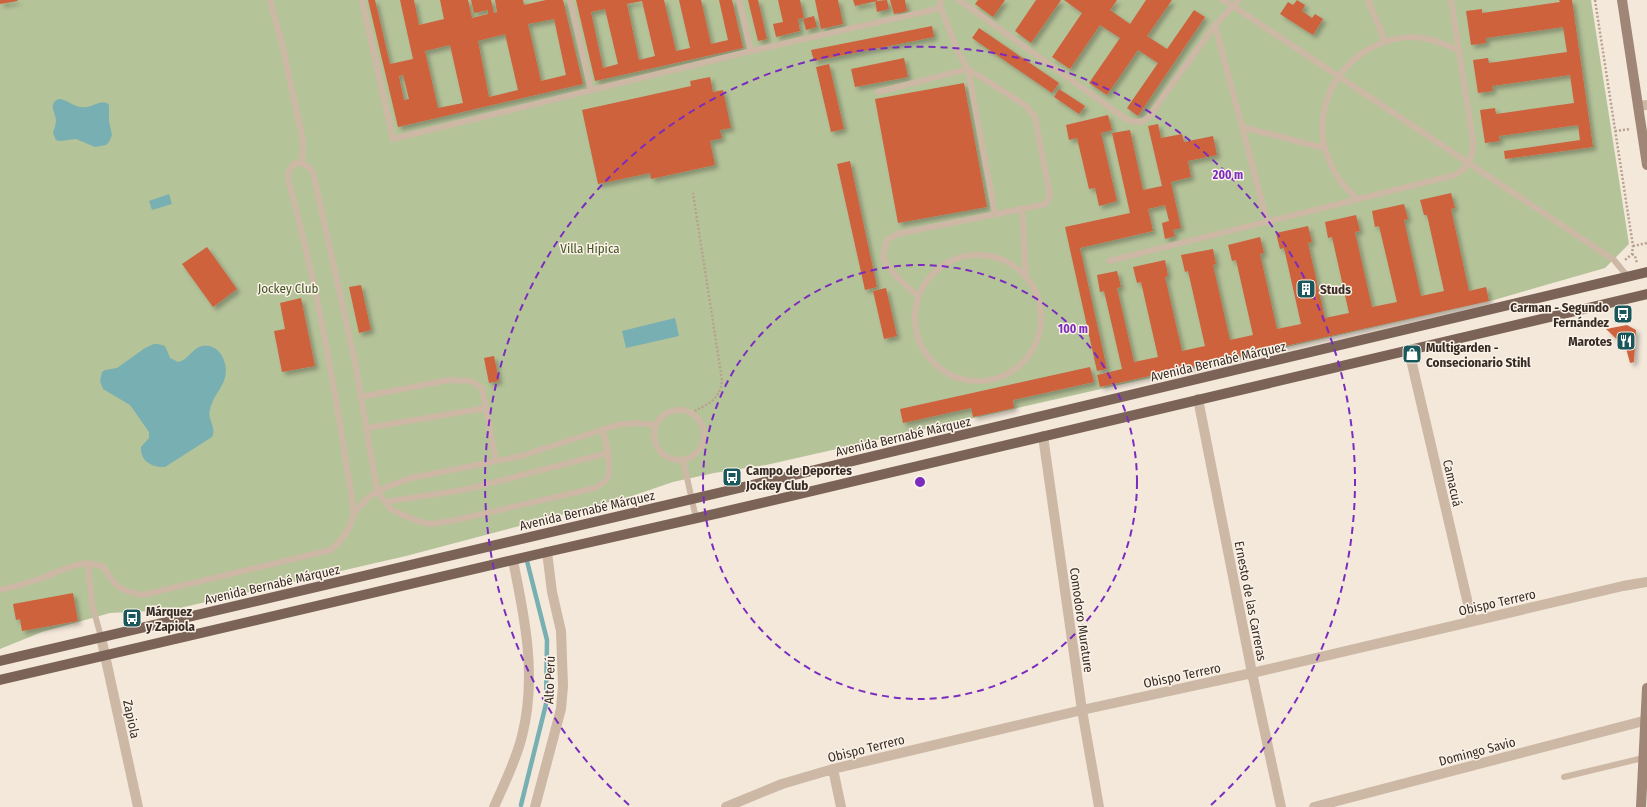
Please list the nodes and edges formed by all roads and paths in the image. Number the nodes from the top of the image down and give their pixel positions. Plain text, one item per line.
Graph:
1 (270, 0) edge
2 (362, 0) edge
3 (570, 0) edge
4 (739, 0) edge
5 (940, 0) edge
6 (959, 0) edge
7 (1224, 0) edge
8 (1239, 0) edge
9 (1368, 0) edge
10 (1451, 0) edge
11 (1595, 0) edge
12 (1622, 0) edge
13 (1233, 6) junction
14 (941, 8) junction
15 (1215, 25) junction
16 (1385, 41) junction
17 (750, 51) junction
18 (1460, 51) junction
19 (968, 69) junction
20 (1338, 76) junction
21 (591, 90) junction
22 (878, 92) dead end
23 (1643, 106) edge
24 (1242, 127) junction
25 (1324, 148) junction
26 (1469, 162) junction
27 (302, 163) junction
28 (1647, 165) edge
29 (693, 193) dead end
30 (1357, 199) junction
31 (1022, 210) junction
32 (995, 214) junction
33 (1268, 221) junction
34 (1647, 243) edge
35 (1632, 246) junction
36 (1109, 261) dead end
37 (1618, 265) junction
38 (1647, 272) edge
39 (1026, 277) junction
40 (1628, 277) junction
41 (1647, 294) edge
42 (919, 298) junction
43 (1409, 351) junction
44 (362, 396) junction
45 (1198, 399) junction
46 (486, 408) junction
47 (691, 413) junction
48 (656, 425) junction
49 (367, 428) junction
50 (603, 428) junction
51 (1043, 436) junction
52 (608, 453) junction
53 (683, 460) junction
54 (496, 461) junction
55 (377, 491) junction
56 (692, 498) junction
57 (385, 502) junction
58 (354, 513) junction
59 (696, 518) junction
60 (547, 552) junction
61 (513, 561) junction
62 (88, 563) junction
63 (1647, 582) edge
64 (0, 590) edge
65 (1472, 621) junction
66 (101, 637) junction
67 (104, 655) junction
68 (0, 661) edge
69 (1252, 673) junction
70 (0, 680) edge
71 (1647, 688) edge
72 (1082, 710) junction
73 (1646, 721) edge
74 (1643, 758) junction
75 (833, 769) junction
76 (1564, 777) dead end
77 (138, 807) edge
78 (494, 807) edge
79 (535, 807) edge
80 (726, 807) edge
81 (842, 807) edge
82 (1099, 807) edge
83 (1281, 807) edge
84 (1314, 807) edge
85 (1641, 807) edge

1 - 27 lane
2 - 21 lane
3 - 21 lane
4 - 17 lane
5 - 14 lane
6 - 15 lane
7 - 13 lane
8 - 13 lane
9 - 16 lane
10 - 18 lane
11 - 35 path
12 - 23 main road
13 - 15 lane
13 - 20 lane
14 - 17 lane
14 - 19 lane
15 - 24 lane
16 - 18 lane
16 - 20 lane
17 - 21 lane
18 - 26 lane
19 - 22 lane
19 - 31 lane
19 - 32 lane
20 - 25 lane
20 - 26 lane
23 - 28 main road
24 - 25 lane
24 - 33 lane
25 - 30 lane
26 - 30 lane
26 - 37 lane
27 - 44 lane
27 - 58 lane
29 - 47 path
30 - 33 lane
31 - 32 lane
31 - 39 lane
32 - 42 lane
33 - 36 lane
34 - 35 path
35 - 37 path
37 - 40 lane
38 - 40 main road, Avenida Bernabé Márquez
39 - 42 lane
39 - 42 lane
40 - 56 main road, Avenida Bernabé Márquez
41 - 43 main road
43 - 45 main road
43 - 65 street, Camacuá
44 - 46 lane
44 - 49 lane
45 - 51 main road
45 - 69 street, Ernesto de las Carreras
46 - 49 lane
46 - 54 lane
47 - 48 lane
47 - 53 lane
48 - 50 lane
48 - 53 lane
49 - 55 lane
50 - 52 lane
50 - 54 lane
51 - 59 main road
51 - 72 street, Comodoro Murature
52 - 57 lane
52 - 57 lane
53 - 56 lane
54 - 55 lane
55 - 57 lane
55 - 58 lane
56 - 59 lane
56 - 66 main road, Avenida Bernabé Márquez
58 - 62 lane
59 - 60 main road
60 - 61 main road
60 - 79 street, Alto Perú
61 - 67 main road
61 - 78 street, Alto Perú
62 - 64 lane
62 - 66 lane
63 - 65 street, Obispo Terrero
65 - 69 street, Obispo Terrero
66 - 67 street, Zapiola
66 - 68 main road, Avenida Bernabé Márquez
67 - 70 main road
67 - 77 street, Zapiola
69 - 72 street, Obispo Terrero
69 - 83 street, Ernesto de las Carreras
71 - 73 main road
72 - 75 street, Obispo Terrero
72 - 82 street, Comodoro Murature
73 - 74 main road
73 - 84 street, Domingo Savio
74 - 76 lane
74 - 85 main road
75 - 80 street, Obispo Terrero
75 - 81 street

